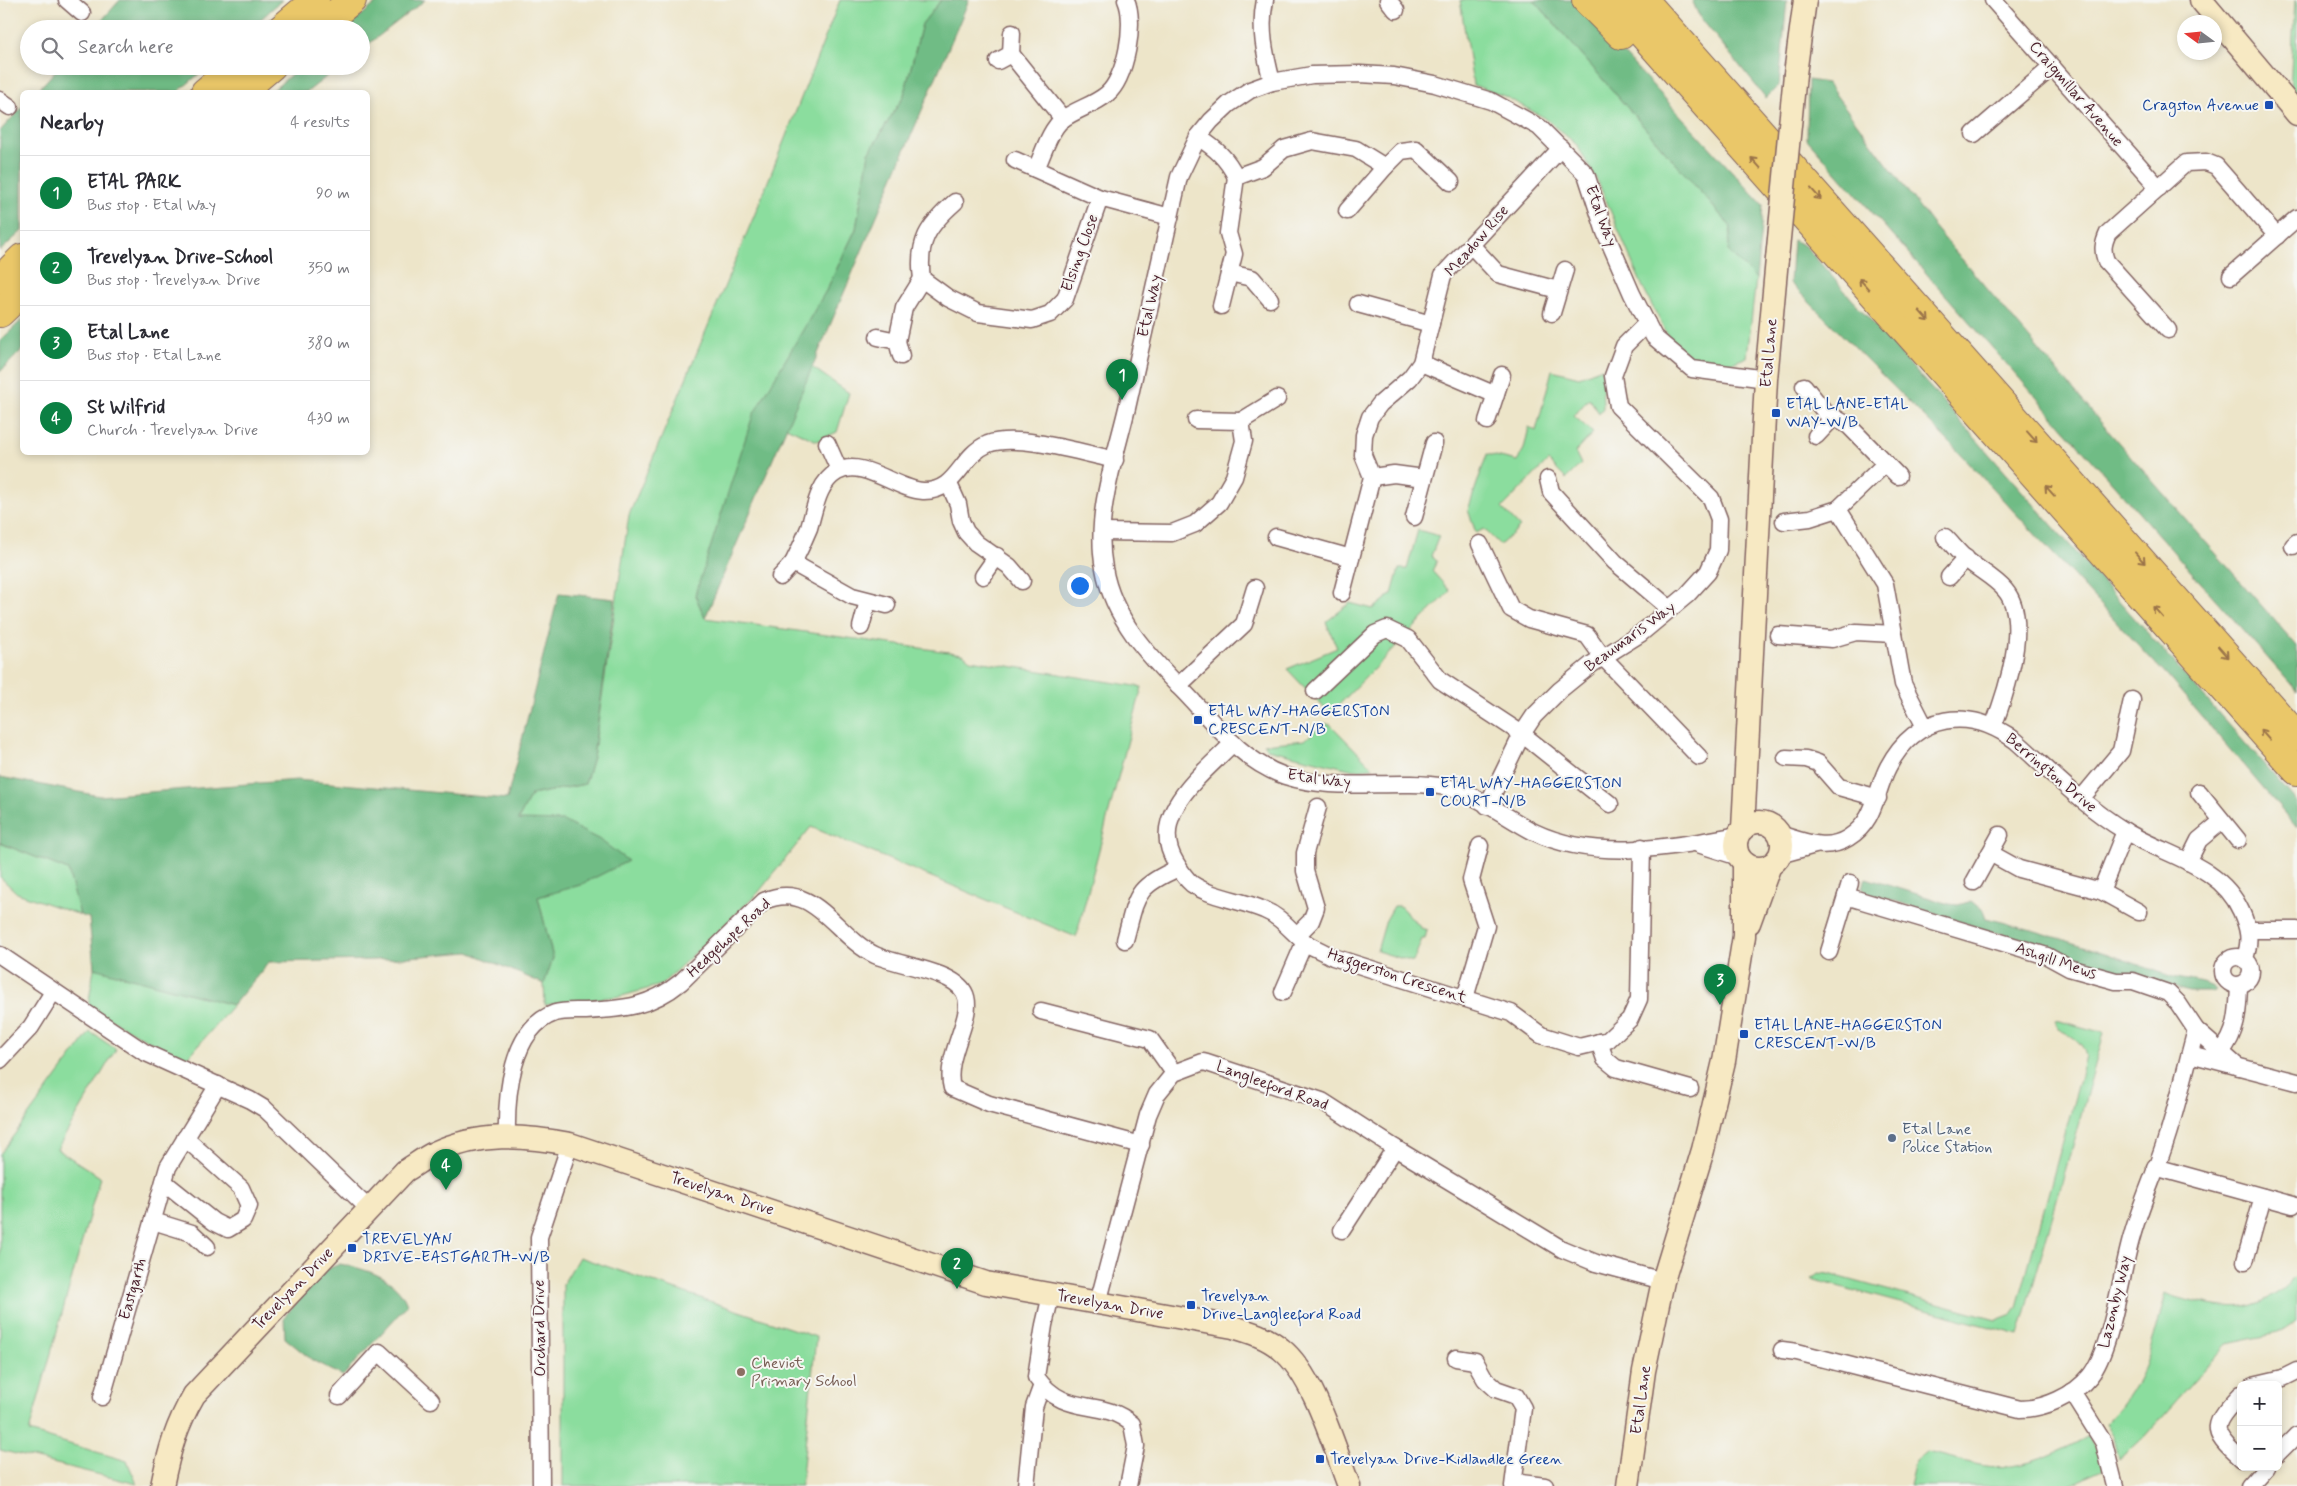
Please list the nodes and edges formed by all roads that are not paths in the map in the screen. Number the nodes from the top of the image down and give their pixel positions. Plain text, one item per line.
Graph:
1 (66, 0) edge
2 (315, 0) edge
3 (352, 0) edge
4 (1126, 0) edge
5 (1265, 0) edge
6 (1586, 0) edge
7 (1612, 0) edge
8 (1644, 0) edge
9 (1667, 0) edge
10 (1805, 0) edge
11 (1993, 0) edge
12 (2201, 0) edge
13 (82, 13) dead end
14 (292, 20) edge
15 (328, 20) edge
16 (1012, 33) dead end
17 (2052, 67) junction
18 (225, 75) edge
19 (261, 75) edge
20 (1272, 82) junction
21 (207, 90) edge
22 (243, 90) edge
23 (2297, 114) edge
24 (1063, 119) junction
25 (1739, 126) junction
26 (1974, 134) dead end
27 (1198, 137) junction
28 (1561, 148) junction
29 (1015, 160) dead end
30 (1385, 167) junction
31 (1036, 169) junction
32 (1236, 176) junction
33 (1451, 182) dead end
34 (2159, 188) junction
35 (1100, 198) junction
36 (955, 202) dead end
37 (1348, 211) dead end
38 (1170, 217) junction
39 (2297, 218) edge
40 (2277, 236) junction
41 (1471, 245) junction
42 (20, 260) edge
43 (1564, 270) dead end
44 (1229, 273) junction
45 (2231, 276) dead end
46 (922, 279) junction
47 (0, 280) edge
48 (1558, 290) junction
49 (20, 294) edge
50 (1270, 299) dead end
51 (1358, 304) dead end
52 (1221, 306) dead end
53 (0, 313) edge
54 (1552, 313) dead end
55 (1647, 323) junction
56 (1431, 324) junction
57 (2168, 330) dead end
58 (878, 338) dead end
59 (1421, 363) junction
60 (1502, 375) dead end
61 (1766, 379) junction
62 (1804, 386) dead end
63 (1496, 395) junction
64 (1277, 399) dead end
65 (1833, 418) junction
66 (1196, 420) dead end
67 (1241, 421) junction
68 (1487, 421) dead end
69 (1816, 436) dead end
70 (827, 442) dead end
71 (1434, 443) dead end
72 (1115, 460) junction
73 (1886, 463) junction
74 (839, 470) junction
75 (1898, 476) dead end
76 (1372, 477) junction
77 (1424, 478) junction
78 (1548, 479) dead end
79 (949, 484) junction
80 (1838, 509) junction
81 (1414, 517) dead end
82 (1784, 521) dead end
83 (1102, 532) junction
84 (1276, 537) dead end
85 (1945, 537) dead end
86 (1480, 544) dead end
87 (998, 556) junction
88 (1351, 558) junction
89 (1966, 558) junction
90 (793, 563) junction
91 (983, 576) dead end
92 (780, 577) dead end
93 (1950, 577) dead end
94 (1022, 582) dead end
95 (1255, 588) dead end
96 (1342, 593) dead end
97 (868, 601) junction
98 (887, 605) dead end
99 (1669, 608) junction
100 (862, 627) dead end
101 (1894, 634) junction
102 (1778, 635) dead end
103 (1602, 656) junction
104 (1178, 686) junction
105 (1315, 691) dead end
106 (2132, 700) dead end
107 (1925, 727) junction
108 (1993, 727) junction
109 (1522, 734) junction
110 (2297, 736) edge
111 (1233, 743) junction
112 (1699, 757) dead end
113 (1786, 758) dead end
114 (2297, 771) edge
115 (2198, 792) dead end
116 (1878, 798) junction
117 (2081, 799) junction
118 (1610, 804) dead end
119 (1318, 806) dead end
120 (1487, 806) junction
121 (2222, 821) junction
122 (2125, 831) junction
123 (2000, 835) dead end
124 (1762, 840) junction
125 (2238, 840) dead end
126 (1696, 843) junction
127 (1480, 846) dead end
128 (1642, 848) junction
129 (1990, 853) junction
130 (1741, 860) junction
131 (2188, 862) junction
132 (1179, 868) junction
133 (1974, 882) dead end
134 (2101, 891) junction
135 (2139, 912) dead end
136 (2250, 930) junction
137 (2297, 930) edge
138 (1744, 936) junction
139 (1302, 939) junction
140 (1125, 940) dead end
141 (1829, 952) dead end
142 (0, 956) edge
143 (2245, 958) junction
144 (2239, 984) junction
145 (53, 992) junction
146 (1283, 992) dead end
147 (1465, 998) junction
148 (1041, 1011) dead end
149 (2196, 1030) junction
150 (1599, 1042) junction
151 (2221, 1052) junction
152 (2190, 1054) junction
153 (0, 1060) edge
154 (2238, 1067) junction
155 (1174, 1073) junction
156 (2297, 1082) edge
157 (218, 1084) junction
158 (1690, 1088) dead end
159 (507, 1136) junction
160 (185, 1138) junction
161 (570, 1144) junction
162 (1140, 1145) junction
163 (1395, 1148) junction
164 (2156, 1168) junction
165 (164, 1182) junction
166 (2263, 1197) junction
167 (2293, 1205) dead end
168 (369, 1209) junction
169 (153, 1221) junction
170 (1342, 1230) dead end
171 (207, 1247) dead end
172 (2245, 1261) dead end
173 (1663, 1280) junction
174 (1051, 1295) junction
175 (1098, 1303) junction
176 (1782, 1350) dead end
177 (1456, 1358) dead end
178 (2297, 1371) edge
179 (2270, 1381) edge
180 (1042, 1385) junction
181 (2072, 1392) junction
182 (339, 1396) dead end
183 (102, 1397) dead end
184 (2237, 1398) edge
185 (431, 1400) dead end
186 (2297, 1434) edge
187 (2282, 1450) edge
188 (2237, 1456) edge
189 (1513, 1484) edge
190 (162, 1486) edge
191 (541, 1486) edge
192 (1026, 1486) edge
193 (1128, 1486) edge
194 (1349, 1486) edge
195 (1545, 1486) edge
196 (1628, 1486) edge
197 (2115, 1486) edge

1 - 13 street
2 - 14 highway
3 - 15 highway
4 - 24 street
5 - 20 street
6 - 25 highway
7 - 25 highway
8 - 25 highway
9 - 25 highway
10 - 61 street, Etal Lane, bridge
11 - 17 street, Craigmillar Avenue
12 - 23 street
16 - 24 street
17 - 26 street
17 - 34 street, Craigmillar Avenue
18 - 21 highway
19 - 22 highway
20 - 27 street, Etal Way
20 - 28 street, Etal Way
24 - 31 street
25 -> 110 highway
114 -> 25 highway
27 - 32 street
27 - 38 street, Etal Way
28 - 41 street, Meadow Rise
28 - 55 street, Etal Way
29 - 31 street
30 - 32 street
30 - 33 street
30 - 37 street
31 - 35 street
32 - 44 street
34 - 40 street
34 - 57 street
35 - 38 street
35 - 46 street, Elsing Close
36 - 46 street
38 - 72 street, Etal Way
39 - 40 street
40 - 45 street
41 - 48 street
41 - 56 street, Meadow Rise
42 - 47 highway
43 - 48 street
44 - 50 street
44 - 52 street
46 - 58 street
48 - 54 street
49 - 53 highway
51 - 56 street
55 - 61 street, Etal Way
55 - 99 street, Beaumaris Way
56 - 59 street, Meadow Rise
59 - 63 street
59 - 76 street, Meadow Rise
60 - 63 street
61 - 124 street, Etal Lane
62 - 65 street
63 - 68 street
64 - 67 street
65 - 69 street
65 - 73 street
66 - 67 street
67 - 83 street
70 - 74 street
71 - 77 street
72 - 79 street
72 - 83 street, Etal Way
73 - 75 street
73 - 80 street
74 - 79 street
74 - 90 street
76 - 77 street
76 - 88 street
77 - 81 street
78 - 99 street
79 - 87 street
80 - 82 street
80 - 101 street
83 - 104 street, Etal Way
84 - 88 street
85 - 89 street
86 - 103 street
87 - 91 street
87 - 94 street
88 - 96 street
89 - 93 street
89 - 108 street
90 - 92 street
90 - 97 street
95 - 104 street
97 - 98 street
97 - 100 street
99 - 103 street, Beaumaris Way
101 - 102 street
101 - 107 street
103 - 109 street, Beaumaris Way
103 - 112 street
104 - 111 street, Etal Way
105 - 109 street
106 - 117 street
107 - 108 street, Berrington Drive
107 - 116 street, Berrington Drive
108 - 117 street, Berrington Drive
109 - 118 street
109 - 120 street, Beaumaris Way
111 - 120 street, Etal Way
111 - 132 street, Haggerston Crescent
113 - 116 street
115 - 121 street
116 - 124 street, Berrington Drive
117 - 122 street, Berrington Drive
119 - 139 street
120 - 128 street, Etal Way
121 - 125 street
121 - 131 street
122 - 131 street, Berrington Drive
122 - 134 street
123 - 129 street
124 - 126 street, Etal Way
124 - 130 street, Etal Lane
124 - 130 street
124 - 138 street, Etal Lane
126 - 128 street, Etal Way
126 - 130 street, Etal Way
127 - 147 street
128 - 150 street, Haggerston Crescent
129 - 133 street
129 - 134 street
130 - 138 street, Etal Lane
131 - 136 street, Berrington Drive
132 - 139 street, Haggerston Crescent
132 - 140 street
134 - 135 street
136 - 137 street
136 - 143 street
138 - 173 street, Etal Lane
139 - 146 street
139 - 147 street, Haggerston Crescent
141 - 149 street, Ashgill Mews
142 - 145 street
143 - 144 street
143 - 144 street
144 - 151 street
145 - 153 street
145 - 157 street
147 - 150 street, Haggerston Crescent
148 - 155 street
149 - 151 street, Ashgill Mews
149 - 152 street, Lazonby Way
150 - 158 street
151 - 154 street, Ashgill Mews
152 - 154 street, Ashgill Mews
152 - 164 street, Lazonby Way
154 - 156 street, Ashgill Mews
155 - 162 street
155 - 163 street, Langleeford Road
157 - 160 street, Eastgarth
157 - 168 street
159 - 161 street, Trevelyan Drive
159 - 162 street, Hedgehope Road
159 - 168 street, Trevelyan Drive
160 - 165 street, Eastgarth
160 - 165 street
161 - 174 street, Trevelyan Drive
161 - 191 street, Orchard Drive
162 - 175 street
163 - 170 street
163 - 173 street, Langleeford Road
164 - 166 street
164 - 181 street, Lazonby Way
165 - 169 street, Eastgarth
166 - 167 street
166 - 172 street
168 - 190 street, Trevelyan Drive
169 - 171 street
169 - 183 street, Eastgarth
173 - 196 street, Etal Lane
174 - 175 street, Trevelyan Drive
174 - 180 street
175 - 194 street, Trevelyan Drive
176 - 181 street, Lazonby Way
177 - 189 street
178 - 179 street
180 - 192 street
180 - 193 street
181 - 197 street
182 - 185 street
184 - 188 street
186 - 187 street
189 - 195 street

